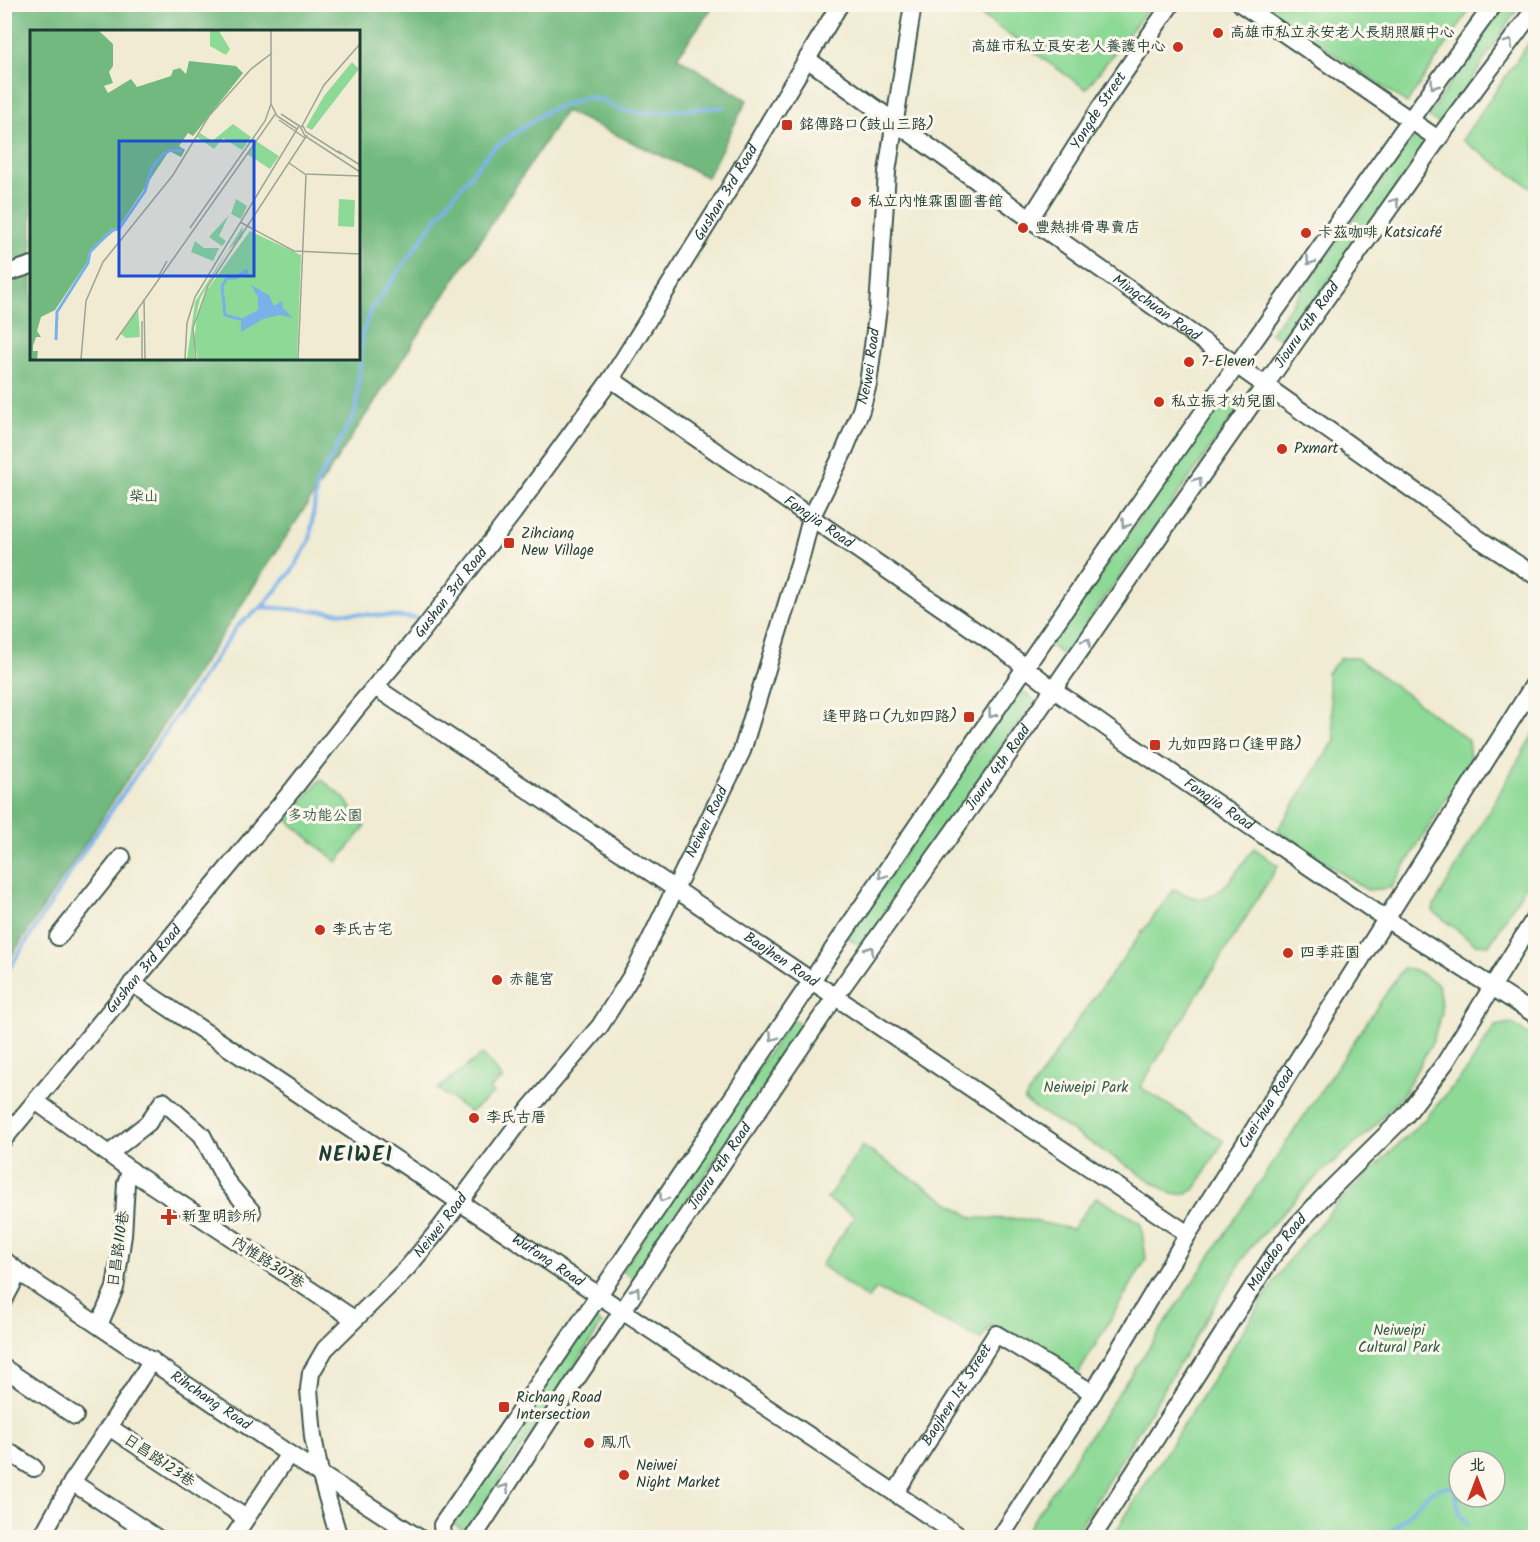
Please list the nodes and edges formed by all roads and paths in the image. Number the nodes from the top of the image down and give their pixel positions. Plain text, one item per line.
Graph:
1 (840, 4) edge
2 (913, 4) edge
3 (1171, 4) edge
4 (1241, 4) edge
5 (1494, 4) edge
6 (1536, 8) edge
7 (807, 58) junction
8 (1409, 120) junction
9 (894, 121) junction
10 (1438, 139) junction
11 (1030, 219) junction
12 (30, 266) edge
13 (4, 274) edge
14 (1236, 366) junction
15 (611, 379) junction
16 (1265, 386) junction
17 (811, 518) junction
18 (1536, 576) edge
19 (1025, 666) junction
20 (1536, 681) edge
21 (375, 687) junction
22 (1053, 690) junction
23 (122, 857) dead end
24 (675, 889) junction
25 (1536, 916) edge
26 (1386, 919) junction
27 (58, 937) dead end
28 (812, 981) junction
29 (132, 983) junction
30 (1491, 988) junction
31 (835, 997) junction
32 (1536, 1015) edge
33 (37, 1102) junction
34 (4, 1139) edge
35 (110, 1153) junction
36 (131, 1170) junction
37 (459, 1202) junction
38 (252, 1212) dead end
39 (1188, 1234) junction
40 (4, 1260) edge
41 (20, 1272) junction
42 (599, 1295) junction
43 (4, 1300) edge
44 (622, 1311) junction
45 (354, 1319) junction
46 (99, 1325) junction
47 (152, 1360) junction
48 (4, 1368) edge
49 (1093, 1393) junction
50 (75, 1416) dead end
51 (109, 1427) junction
52 (4, 1449) edge
53 (290, 1454) junction
54 (34, 1468) dead end
55 (320, 1473) junction
56 (72, 1482) junction
57 (895, 1493) junction
58 (246, 1518) junction
59 (42, 1538) edge
60 (157, 1538) edge
61 (233, 1538) edge
62 (339, 1538) edge
63 (419, 1538) edge
64 (443, 1538) edge
65 (473, 1538) edge
66 (962, 1538) edge
67 (1000, 1538) edge
68 (1092, 1538) edge

1 - 7 street, Gushan 3rd Road
2 - 9 street, Neiwei Road
3 - 11 street, Yongde Street
4 - 8 street
5 -> 8 street, Jiouru 4th Road
10 -> 6 street, Jiouru 4th Road
7 - 9 street, Mingchuan Road
7 - 15 street, Gushan 3rd Road
8 - 10 street
8 -> 14 street, Jiouru 4th Road
9 - 11 street, Mingchuan Road
9 - 17 street, Neiwei Road
16 -> 10 street, Jiouru 4th Road
11 - 14 street, Mingchuan Road
12 - 13 street
14 - 16 street, Mingchuan Road
14 -> 19 street, Jiouru 4th Road
15 - 17 street, Fongjia Road
15 - 21 street, Gushan 3rd Road
16 - 18 street, Mingchuan Road
22 -> 16 street, Jiouru 4th Road
17 - 19 street, Fongjia Road
17 - 24 street, Neiwei Road
19 - 22 street, Fongjia Road
19 -> 28 street, Jiouru 4th Road
20 - 26 street, Cuei-hua Road
21 - 24 street, Baojhen Road
21 - 29 street, Gushan 3rd Road
22 - 26 street, Fongjia Road
31 -> 22 street, Jiouru 4th Road
23 - 27 street
24 - 28 street, Baojhen Road
24 - 37 street, Neiwei Road
25 - 30 street
26 - 30 street, Fongjia Road
26 - 39 street, Cuei-hua Road
28 - 31 street, Baojhen Road
28 -> 42 street, Jiouru 4th Road
29 - 33 street, Gushan 3rd Road
29 - 37 street, Wufong Road
30 - 32 street, Fongjia Road
30 - 68 street, Makadao Road
31 - 39 street, Baojhen Road
44 -> 31 street, Jiouru 4th Road
33 - 34 street, Gushan 3rd Road
33 - 35 street, 內惟路307巷
35 - 36 street, 內惟路307巷
35 - 38 street
36 - 45 street, 內惟路307巷
36 - 46 street, 日昌路110巷
37 - 42 street, Wufong Road
37 - 45 street, Neiwei Road
39 - 49 street, Cuei-hua Road
40 - 41 street, Rihchang Road
41 - 43 street
41 - 46 street, Rihchang Road
42 - 44 street, Wufong Road
42 - 64 street, Jiouru 4th Road
44 - 57 street, Wufong Road
65 -> 44 street, Jiouru 4th Road
45 - 55 street, Neiwei Road
46 - 47 street, Rihchang Road
47 - 51 street, 日昌路123巷
47 - 53 street, Rihchang Road
48 - 50 street
49 - 57 street, Baojhen 1st Street
49 - 67 street, Cuei-hua Road
51 - 56 street
51 - 58 street, 日昌路123巷
52 - 54 street
53 - 55 street, Rihchang Road
53 - 58 street
55 - 62 street, Neiwei Road
55 - 63 street, Rihchang Road
56 - 59 street
56 - 60 street
57 - 66 street, Wufong Road
58 - 61 street

